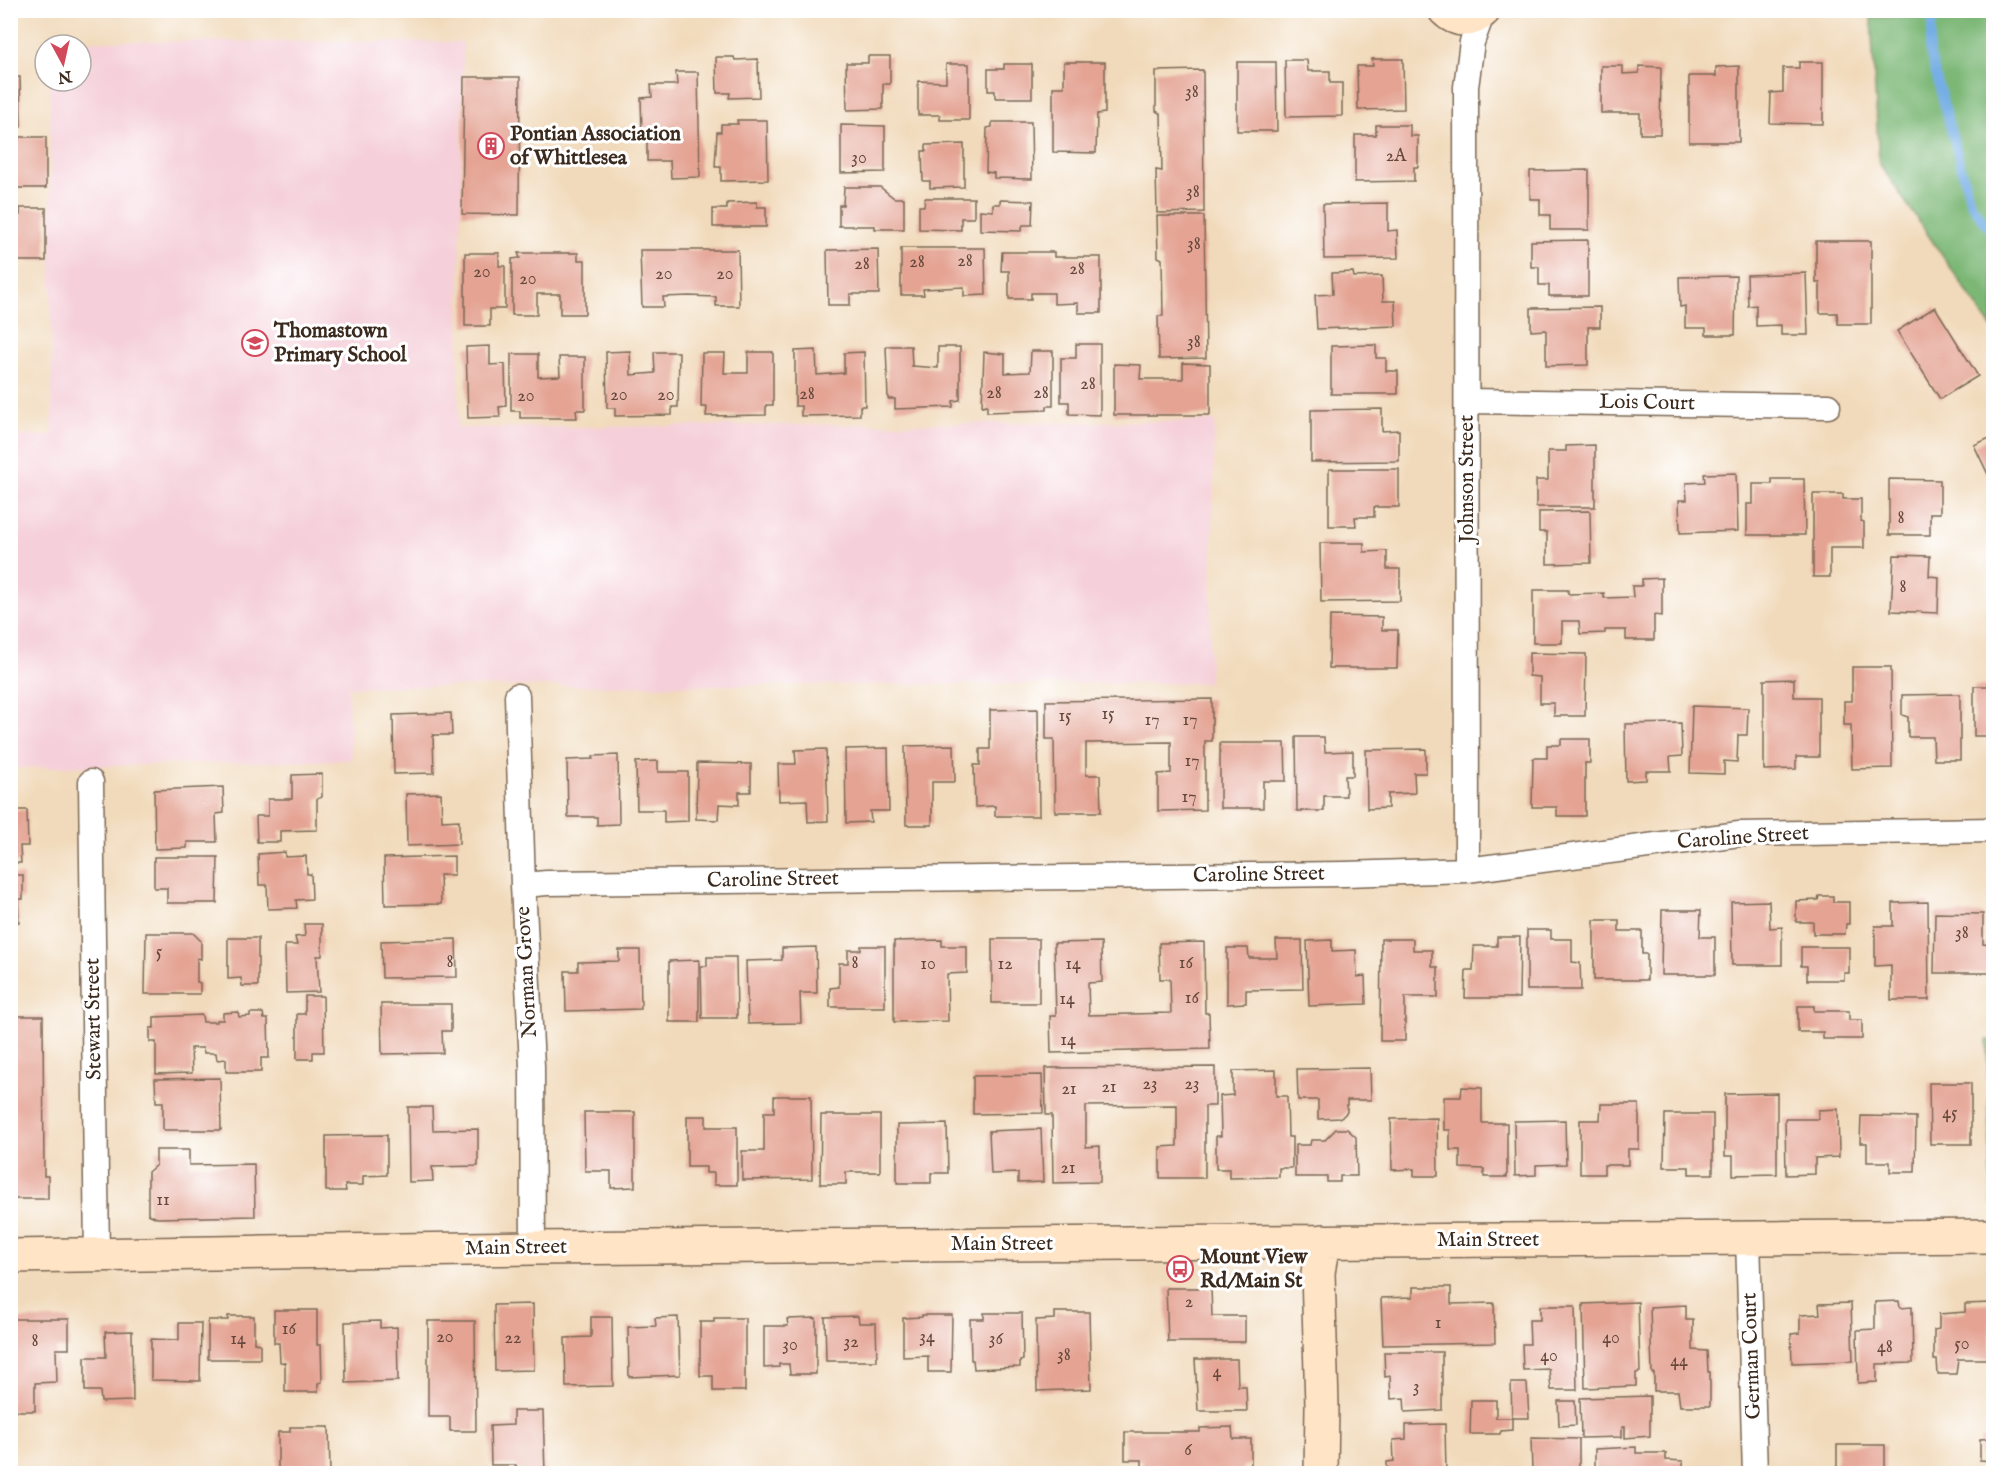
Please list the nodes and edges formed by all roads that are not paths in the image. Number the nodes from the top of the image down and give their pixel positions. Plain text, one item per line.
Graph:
1 (1484, 11) edge
2 (1446, 12) edge
3 (1466, 87) junction
4 (1467, 401) junction
5 (1828, 406) dead end
6 (517, 696) dead end
7 (91, 782) dead end
8 (1994, 830) edge
9 (1467, 870) junction
10 (523, 885) junction
11 (1994, 1236) edge
12 (1748, 1238) junction
13 (1323, 1241) junction
14 (533, 1248) junction
15 (10, 1256) edge
16 (97, 1256) junction
17 (1321, 1473) edge
18 (1755, 1473) edge

1 - 2 street
1 - 3 street, Johnson Street
2 - 3 street, Johnson Street
3 - 4 street, Johnson Street
4 - 5 street, Lois Court
4 - 9 street, Johnson Street
6 - 10 street, Norman Grove
7 - 16 street, Stewart Street
8 - 9 street, Caroline Street
9 - 10 street, Caroline Street
10 - 14 street, Norman Grove
11 - 12 street, Main Street
12 - 13 street, Main Street
12 - 18 street, German Court
13 - 14 street, Main Street
13 - 17 street
14 - 16 street, Main Street
15 - 16 street, Main Street

